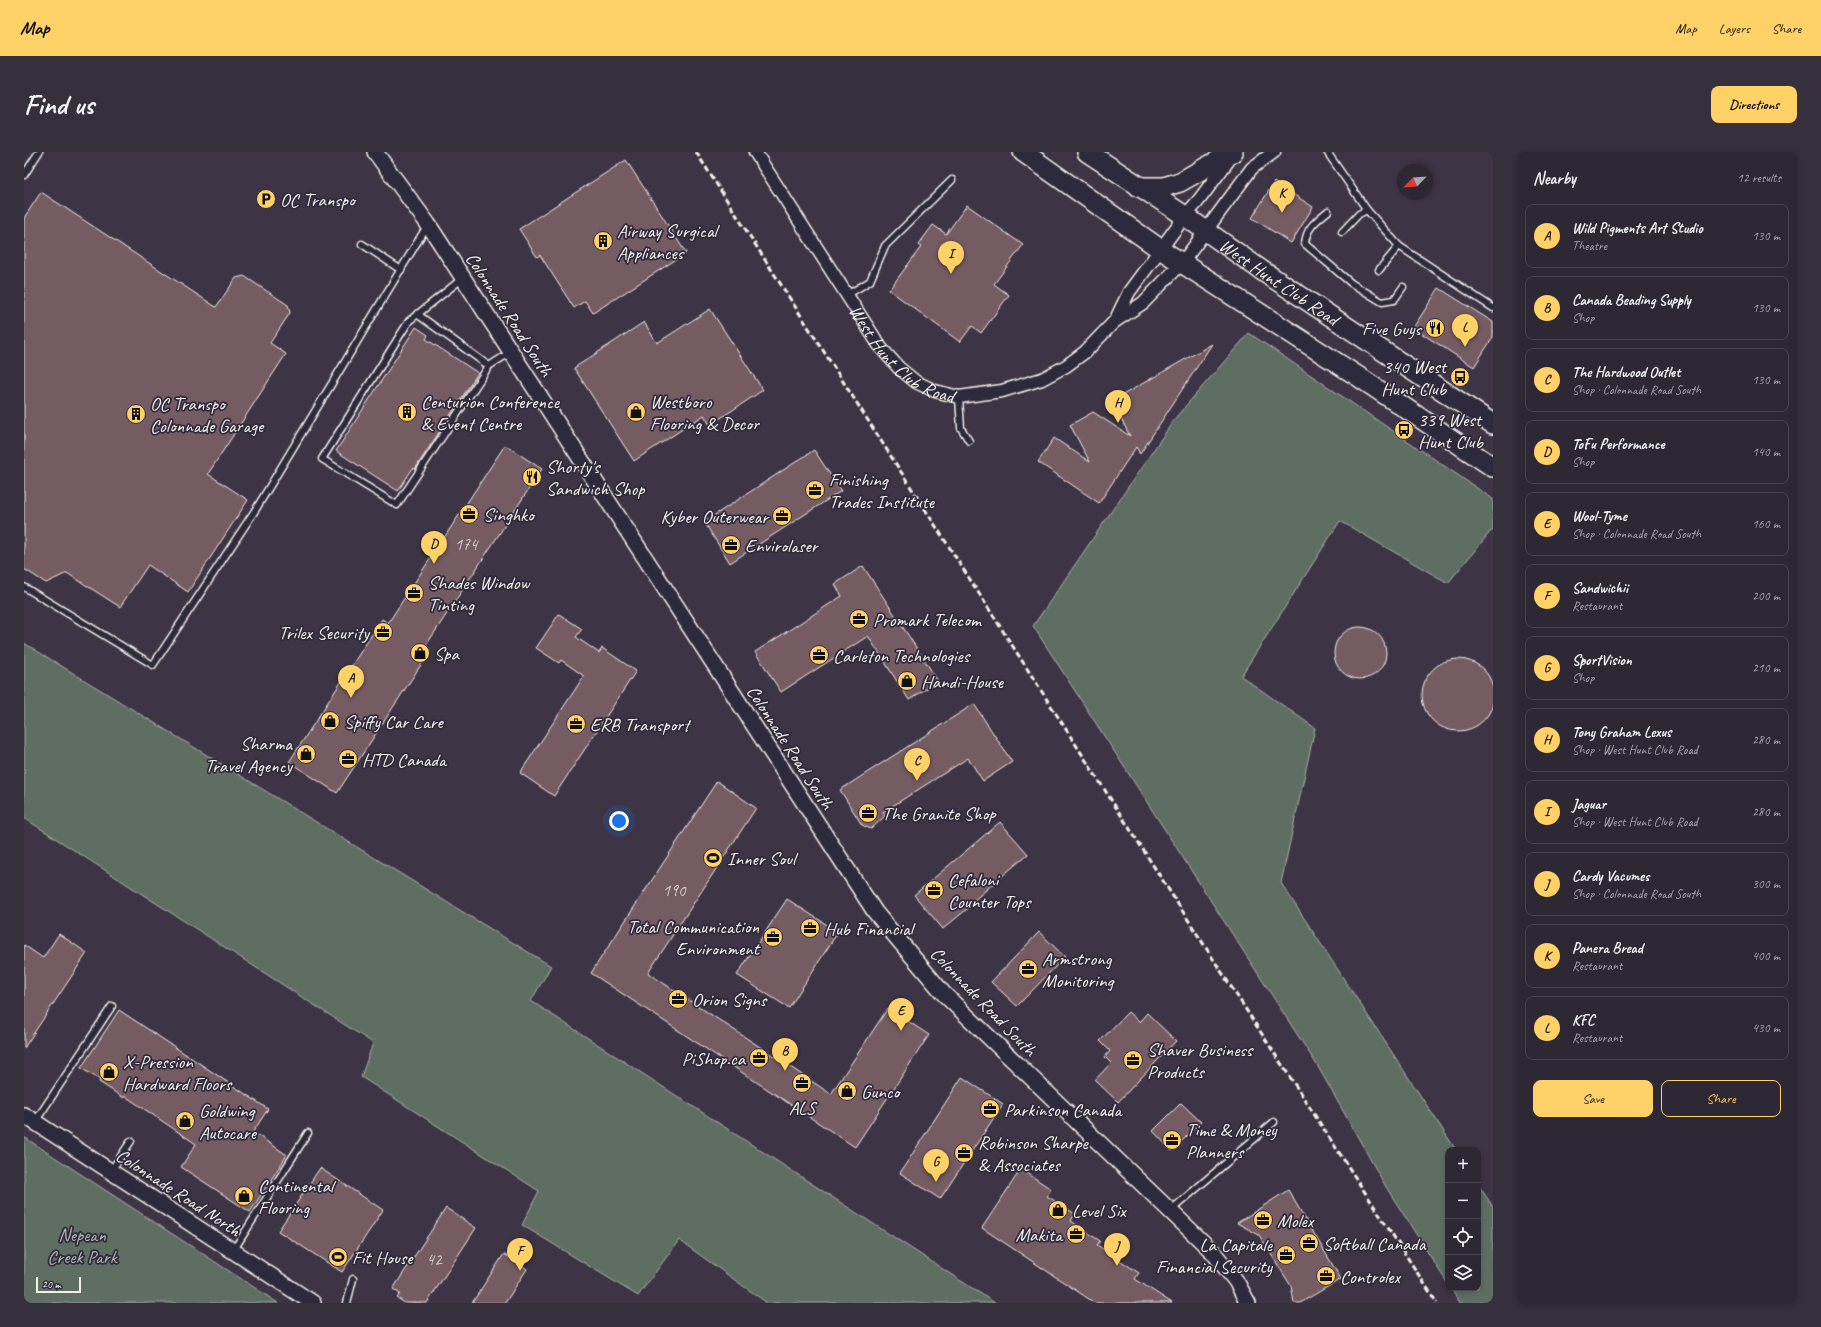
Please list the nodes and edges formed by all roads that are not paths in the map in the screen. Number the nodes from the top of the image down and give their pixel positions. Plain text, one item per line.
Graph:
1 (39, 152) edge
2 (375, 152) edge
3 (755, 152) edge
4 (1023, 152) edge
5 (1087, 152) edge
6 (1234, 152) edge
7 (1274, 152) edge
8 (1327, 152) edge
9 (24, 175) edge
10 (952, 180) dead end
11 (1139, 187) junction
12 (1367, 210) junction
13 (1328, 211) dead end
14 (1185, 216) junction
15 (428, 224) junction
16 (1205, 230) junction
17 (1342, 232) dead end
18 (362, 244) dead end
19 (1399, 246) junction
20 (1160, 249) junction
21 (1182, 262) junction
22 (401, 270) junction
23 (1379, 270) dead end
24 (463, 278) junction
25 (1403, 287) dead end
26 (847, 294) junction
27 (1493, 308) edge
28 (417, 314) junction
29 (1114, 322) junction
30 (511, 352) junction
31 (489, 366) junction
32 (959, 397) junction
33 (1493, 424) edge
34 (969, 441) dead end
35 (1493, 467) edge
36 (24, 587) edge
37 (112, 1006) dead end
38 (30, 1118) edge
39 (1274, 1122) dead end
40 (308, 1133) dead end
41 (131, 1141) dead end
42 (111, 1171) junction
43 (1170, 1211) junction
44 (233, 1251) junction
45 (353, 1279) dead end
46 (313, 1303) edge
47 (347, 1303) edge
48 (1248, 1303) edge

1 - 9 lane
2 - 15 street, Colonnade Road South
3 - 26 street, West Hunt Club Road
4 - 20 main road, West Hunt Club Road
5 - 11 main road, West Hunt Club Road
6 - 11 main road
6 - 14 street
7 - 16 street
8 - 12 lane
10 - 26 lane
11 - 14 main road, West Hunt Club Road
12 - 17 lane
12 - 19 lane
13 - 25 lane
14 - 16 main road, West Hunt Club Road
14 - 20 street
15 - 22 lane
15 - 24 street, Colonnade Road South
16 - 21 street
16 - 33 main road, West Hunt Club Road
18 - 22 lane
19 - 23 lane
19 - 27 lane
20 - 21 main road, West Hunt Club Road
20 - 29 street, West Hunt Club Road
21 - 29 street, West Hunt Club Road
21 - 35 main road, West Hunt Club Road
22 - 36 lane
24 - 28 lane
24 - 30 street, Colonnade Road South
26 - 32 street, West Hunt Club Road
28 - 31 lane
28 - 31 lane
29 - 32 street, West Hunt Club Road
30 - 31 lane
30 - 43 street, Colonnade Road South
32 - 34 lane
37 - 38 lane
38 - 42 street, Colonnade Road North
39 - 43 lane
40 - 44 lane
41 - 42 lane
42 - 44 street, Colonnade Road North
43 - 48 street, Colonnade Road South
44 - 46 street, Colonnade Road North
45 - 47 lane

